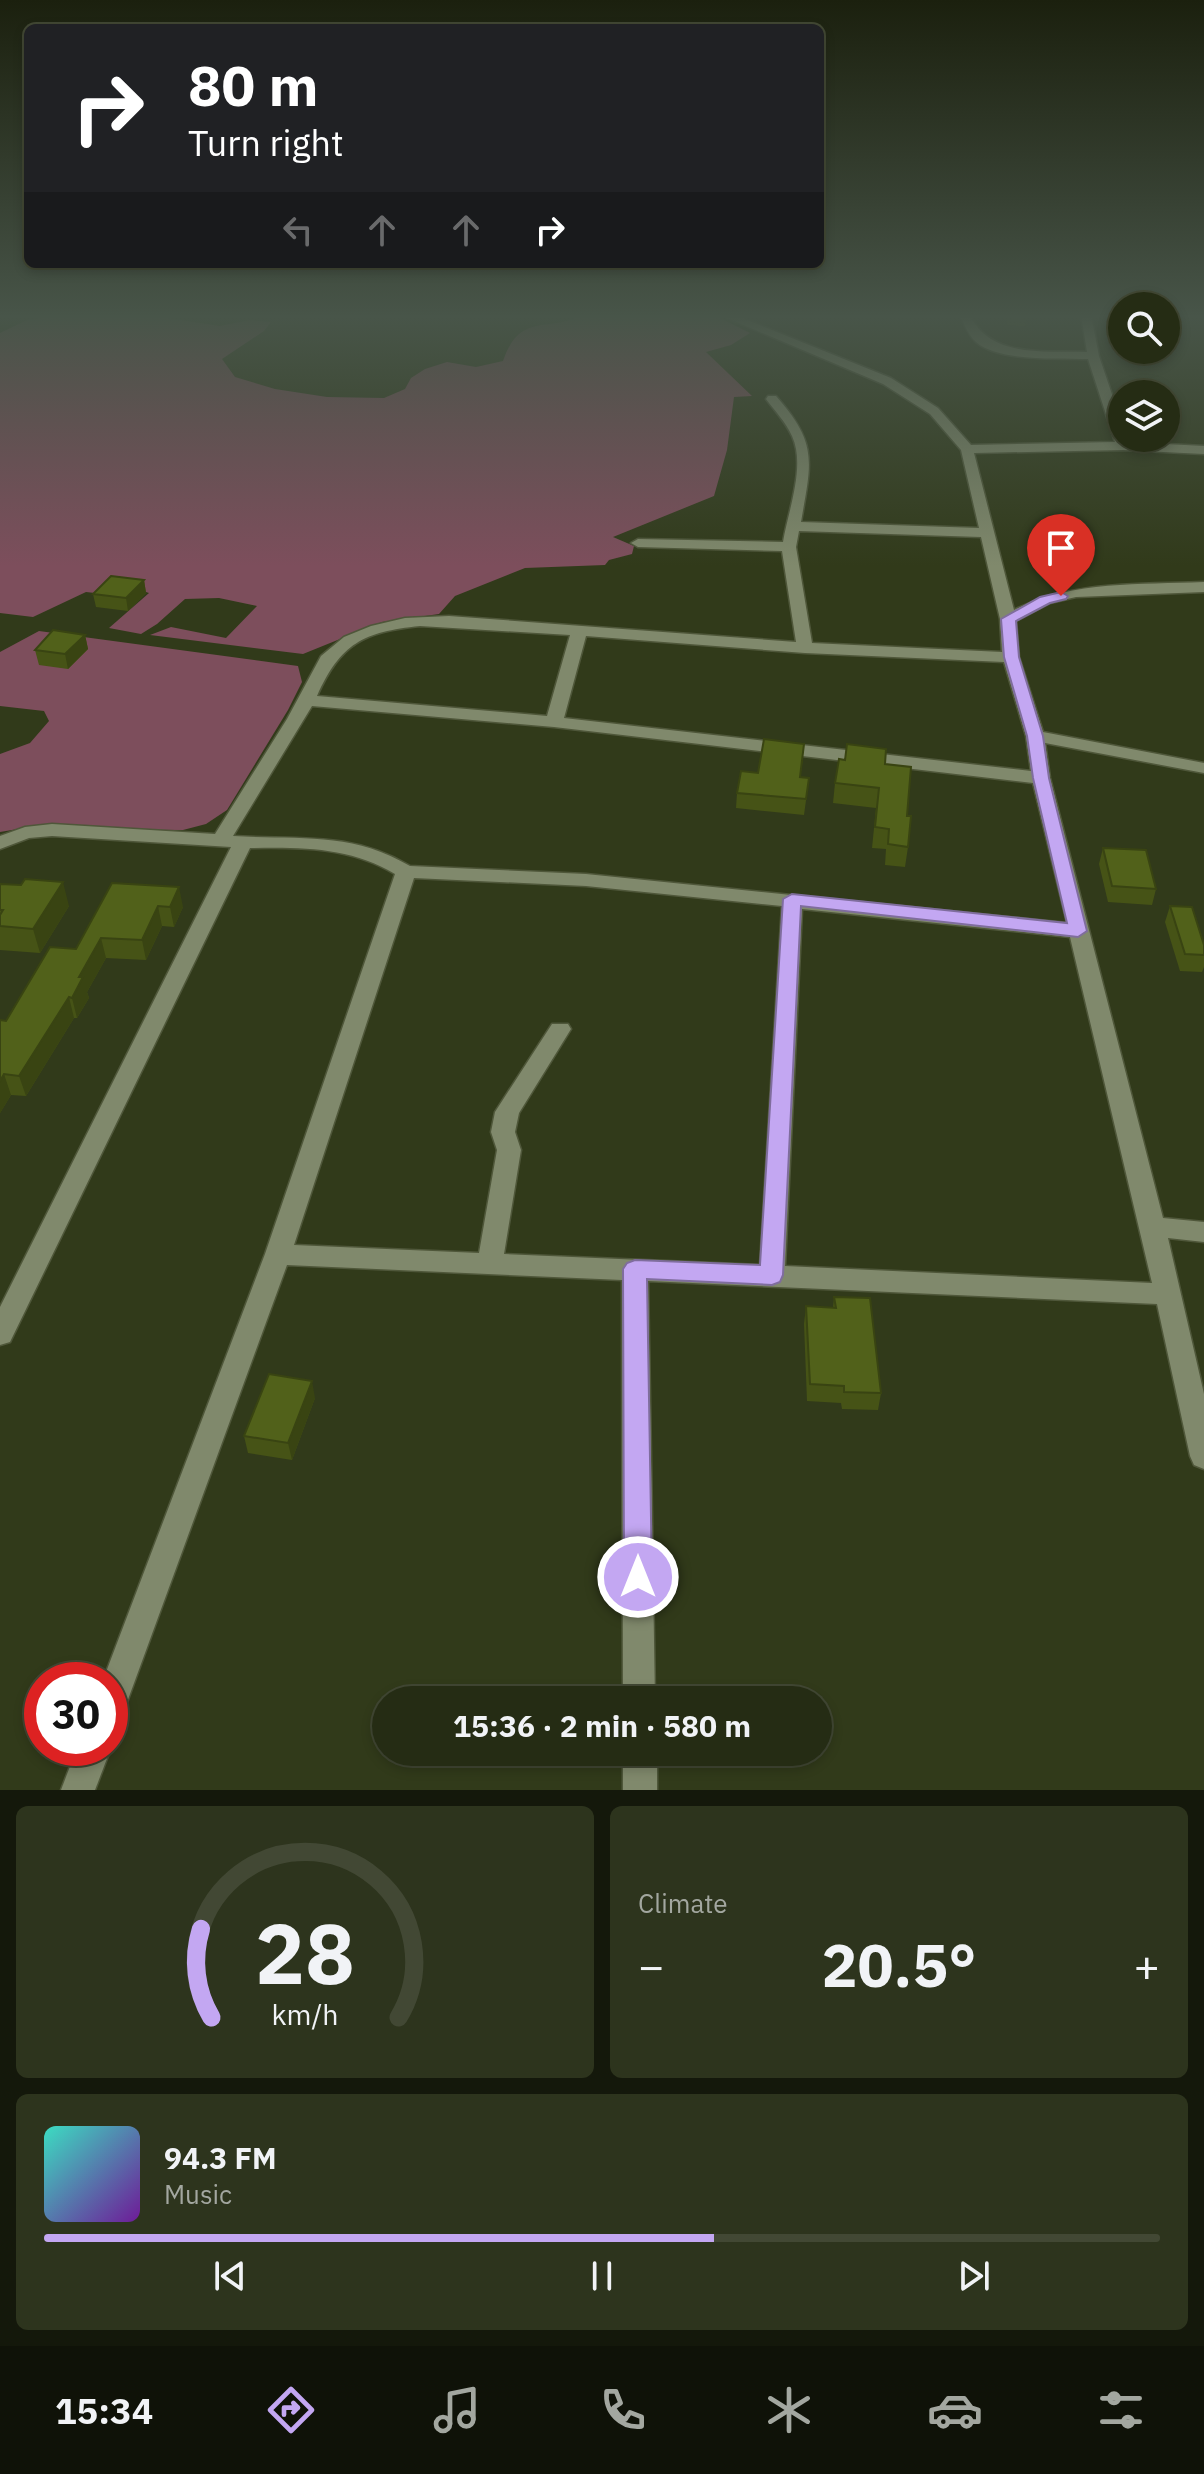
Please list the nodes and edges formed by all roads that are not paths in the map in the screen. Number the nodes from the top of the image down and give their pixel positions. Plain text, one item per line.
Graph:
1 (772, 399) dead end
2 (914, 399) edge
3 (1108, 446) edge
4 (967, 449) junction
5 (1180, 449) edge
6 (1204, 450) edge
7 (792, 526) junction
8 (988, 533) junction
9 (638, 543) dead end
10 (789, 547) junction
11 (1204, 587) edge
12 (1008, 619) junction
13 (579, 631) junction
14 (805, 648) junction
15 (1011, 657) junction
16 (307, 700) junction
17 (554, 722) junction
18 (1035, 736) junction
19 (1204, 768) edge
20 (1041, 778) junction
21 (232, 840) junction
22 (0, 843) edge
23 (406, 872) junction
24 (792, 899) junction
25 (1078, 931) junction
26 (560, 1029) dead end
27 (1153, 1227) junction
28 (1204, 1232) edge
29 (278, 1254) junction
30 (490, 1263) junction
31 (635, 1269) junction
32 (772, 1275) junction
33 (1169, 1294) junction
34 (0, 1334) edge
35 (1204, 1456) edge
36 (126, 1662) edge
37 (639, 1686) edge
38 (87, 1766) edge
39 (640, 1766) edge
40 (78, 1790) edge
41 (640, 1790) edge

1 - 7 street
2 - 4 street
3 - 4 street
4 - 8 street
5 - 6 street
7 - 8 street
7 - 10 street
8 - 12 street
9 - 10 street
10 - 14 street
11 - 12 street
12 - 15 street
13 - 14 street
13 - 16 street
13 - 17 street
14 - 15 street
15 - 18 street
16 - 17 street
16 - 21 street
17 - 20 street
18 - 19 street
18 - 20 street
20 - 25 street
21 - 22 street
21 - 23 street
21 - 34 street
23 - 24 street
23 - 29 street
24 - 25 street
24 - 32 street
25 - 27 street
26 - 30 street
27 - 28 street
27 - 33 street
29 - 30 street
29 - 36 street
30 - 31 street
31 - 32 street
31 - 37 street
32 - 33 street
33 - 35 street
38 - 40 street
39 - 41 street

